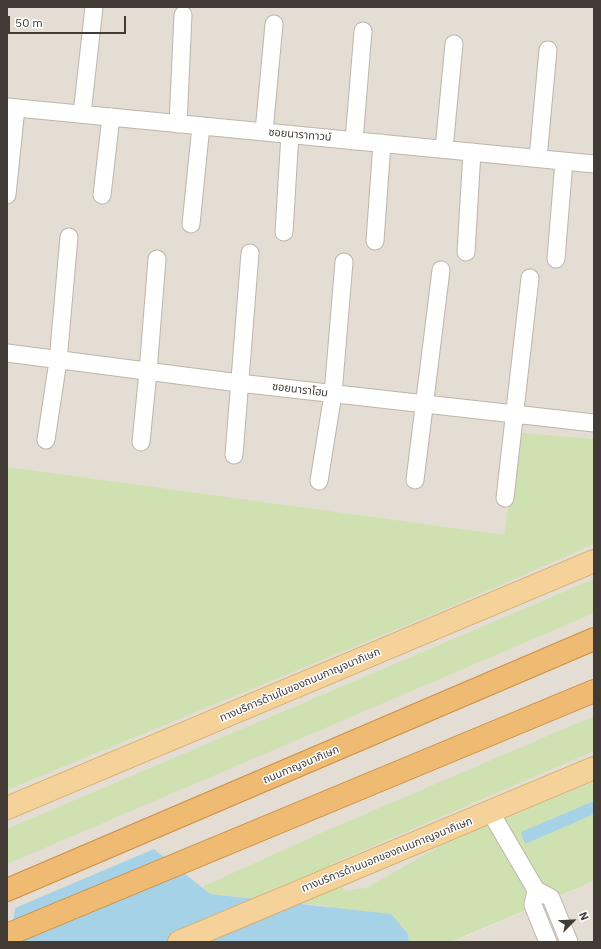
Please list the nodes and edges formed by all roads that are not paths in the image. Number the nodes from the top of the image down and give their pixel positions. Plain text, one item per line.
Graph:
1 (94, 7) edge
2 (183, 15) dead end
3 (274, 24) dead end
4 (363, 31) dead end
5 (454, 44) dead end
6 (548, 50) dead end
7 (12, 107) edge
8 (82, 114) junction
9 (111, 117) junction
10 (178, 124) junction
11 (201, 126) junction
12 (264, 132) junction
13 (290, 134) junction
14 (354, 140) junction
15 (382, 144) junction
16 (444, 149) junction
17 (472, 152) junction
18 (538, 158) junction
19 (564, 161) junction
20 (594, 164) edge
21 (7, 194) edge
22 (102, 195) dead end
23 (191, 224) dead end
24 (284, 232) dead end
25 (69, 237) dead end
26 (374, 241) dead end
27 (466, 252) dead end
28 (250, 253) dead end
29 (157, 258) dead end
30 (556, 259) dead end
31 (344, 262) dead end
32 (441, 270) dead end
33 (530, 278) dead end
34 (7, 353) edge
35 (58, 361) junction
36 (148, 372) junction
37 (240, 383) junction
38 (333, 394) junction
39 (424, 405) junction
40 (515, 414) junction
41 (594, 423) edge
42 (46, 440) dead end
43 (141, 442) dead end
44 (234, 456) dead end
45 (415, 480) dead end
46 (319, 481) dead end
47 (505, 498) dead end
48 (594, 561) edge
49 (594, 639) edge
50 (594, 691) edge
51 (594, 768) edge
52 (7, 808) edge
53 (491, 813) junction
54 (7, 890) edge
55 (536, 890) junction
56 (7, 935) edge
57 (179, 942) edge
58 (548, 942) edge
59 (569, 942) edge

1 - 8 street
2 - 10 street
3 - 12 street
4 - 14 street
5 - 16 street
6 - 18 street
7 - 8 street, ซอยนาราทาวน์
7 - 21 street
8 - 9 street, ซอยนาราทาวน์
9 - 10 street, ซอยนาราทาวน์
9 - 22 street
10 - 11 street, ซอยนาราทาวน์
11 - 12 street, ซอยนาราทาวน์
11 - 23 street
12 - 13 street, ซอยนาราทาวน์
13 - 14 street, ซอยนาราทาวน์
13 - 24 street
14 - 15 street, ซอยนาราทาวน์
15 - 16 street, ซอยนาราทาวน์
15 - 26 street
16 - 17 street, ซอยนาราทาวน์
17 - 18 street, ซอยนาราทาวน์
17 - 27 street
18 - 19 street, ซอยนาราทาวน์
19 - 20 street, ซอยนาราทาวน์
19 - 30 street
25 - 35 street
28 - 37 street
29 - 36 street
31 - 38 street
32 - 39 street
33 - 40 street
34 - 35 street, ซอยนาราโฮม
35 - 36 street, ซอยนาราโฮม
35 - 42 street
36 - 37 street, ซอยนาราโฮม
36 - 43 street
37 - 38 street, ซอยนาราโฮม
37 - 44 street
38 - 39 street, ซอยนาราโฮม
38 - 46 street
39 - 40 street, ซอยนาราโฮม
39 - 45 street
40 - 41 street, ซอยนาราโฮม
40 - 47 street
48 - 52 main road, ทางบริการด้านในของถนนกาญจนาภิเษก
49 - 54 highway, ถนนกาญจนาภิเษก
50 - 56 highway
51 - 53 main road, ทางบริการด้านนอกของถนนกาญจนาภิเษก
53 - 55 street
53 - 57 main road, ทางบริการด้านนอกของถนนกาญจนาภิเษก
55 - 58 street
55 - 59 street

